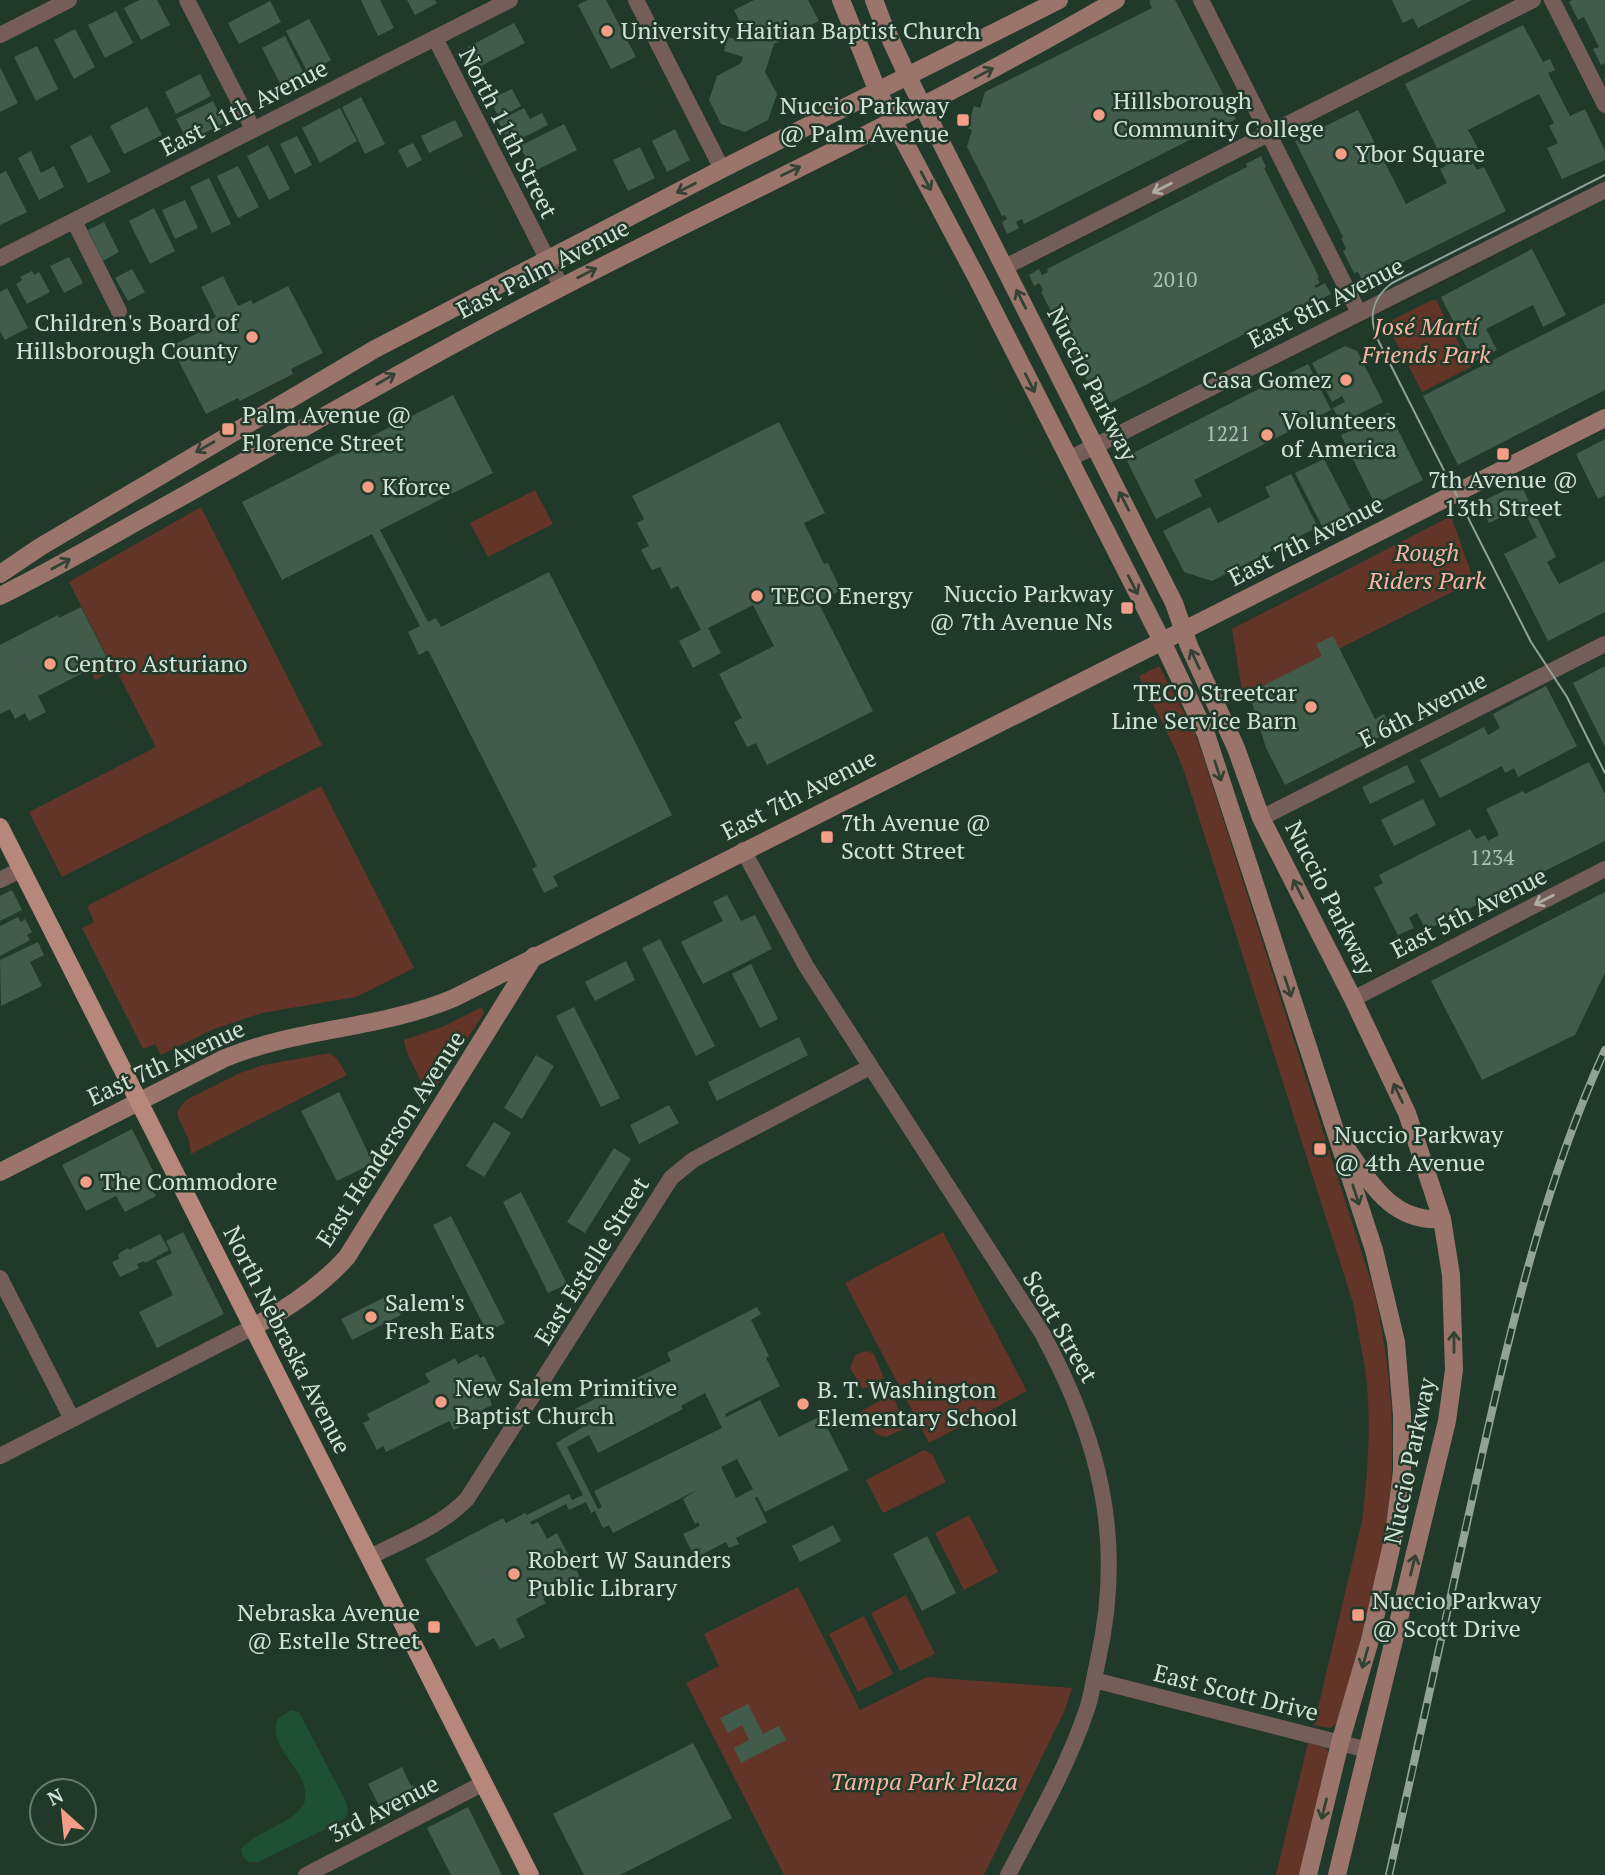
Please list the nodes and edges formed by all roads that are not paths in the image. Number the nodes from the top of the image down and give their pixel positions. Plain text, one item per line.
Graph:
1 (69, 0) edge
2 (187, 0) edge
3 (510, 0) edge
4 (636, 0) edge
5 (841, 0) edge
6 (874, 0) edge
7 (1059, 0) edge
8 (1116, 0) edge
9 (1201, 0) edge
10 (1533, 0) edge
11 (1552, 0) edge
12 (0, 35) edge
13 (435, 38) junction
14 (908, 77) junction
15 (878, 92) junction
16 (923, 104) junction
17 (1605, 105) edge
18 (894, 120) junction
19 (253, 129) junction
20 (1269, 133) junction
21 (722, 169) junction
22 (1605, 190) edge
23 (74, 221) junction
24 (0, 258) edge
25 (546, 259) junction
26 (1005, 267) junction
27 (561, 286) junction
28 (119, 311) dead end
29 (1359, 313) junction
30 (1605, 418) edge
31 (1096, 445) junction
32 (1069, 459) junction
33 (0, 574) edge
34 (0, 596) edge
35 (1183, 630) junction
36 (1162, 641) junction
37 (1605, 644) edge
38 (1261, 818) junction
39 (0, 827) edge
40 (743, 850) junction
41 (22, 869) junction
42 (1605, 869) edge
43 (0, 880) edge
44 (534, 956) junction
45 (1353, 999) junction
46 (870, 1067) junction
47 (139, 1101) junction
48 (1335, 1130) junction
49 (0, 1172) edge
50 (1442, 1219) junction
51 (0, 1278) edge
52 (253, 1327) junction
53 (72, 1419) junction
54 (0, 1456) edge
55 (370, 1557) junction
56 (1094, 1680) junction
57 (1340, 1743) junction
58 (1368, 1750) junction
59 (484, 1783) junction
60 (306, 1875) edge
61 (530, 1875) edge
62 (1008, 1875) edge
63 (1308, 1875) edge
64 (1337, 1875) edge

1 - 12 street
2 - 19 street
3 - 13 street, East 11th Avenue
4 - 21 street
5 - 15 street, Nuccio Parkway
6 - 14 street, Nuccio Parkway
7 - 14 street, East Palm Avenue
16 -> 8 street, East Palm Avenue
9 - 20 street
10 - 20 street
11 - 17 street
13 - 19 street, East 11th Avenue
13 - 25 street, North 11th Street
14 - 15 street, East Palm Avenue
14 - 16 street, Nuccio Parkway
15 - 18 street, Nuccio Parkway
15 - 21 street, East Palm Avenue
16 - 18 street, East Palm Avenue
16 - 26 street, Nuccio Parkway
27 -> 18 street, East Palm Avenue
18 -> 32 street, Nuccio Parkway
19 - 23 street, East 11th Avenue
20 -> 26 street
20 - 29 street
21 -> 25 street, East Palm Avenue
22 - 29 street, East 8th Avenue
23 - 24 street, East 11th Avenue
23 - 28 street
25 - 27 street, North 11th Street
25 -> 33 street, East Palm Avenue
31 -> 26 street, Nuccio Parkway
34 -> 27 street, East Palm Avenue
29 - 31 street, East 8th Avenue
30 - 35 street, East 7th Avenue
31 - 32 street, East 8th Avenue
35 -> 31 street, Nuccio Parkway
32 -> 36 street, Nuccio Parkway
35 - 36 street, East 7th Avenue
38 -> 35 street, Nuccio Parkway
36 - 40 street, East 7th Avenue
36 -> 48 street, Nuccio Parkway
37 - 38 street, E 6th Avenue
45 -> 38 street, Nuccio Parkway
39 - 41 main road, North Nebraska Avenue
40 - 44 street, East 7th Avenue
40 - 46 street, Scott Street
41 - 43 street
41 - 47 main road, North Nebraska Avenue
42 -> 45 street, East 5th Avenue
44 - 47 street, East 7th Avenue
44 - 52 street, East Henderson Avenue
50 -> 45 street, Nuccio Parkway
46 - 55 street, East Estelle Street
46 - 56 street, Scott Street
47 - 49 street, East 7th Avenue
47 - 52 main road, North Nebraska Avenue
48 - 50 street
48 -> 57 street, Nuccio Parkway
58 -> 50 street, Nuccio Parkway
51 - 53 street
52 - 53 street, East Henderson Avenue
52 - 55 main road, North Nebraska Avenue
53 - 54 street, East Henderson Avenue
55 - 59 main road, North Nebraska Avenue
56 - 57 street, East Scott Drive
56 - 62 street, Scott Street
57 - 58 street, East Scott Drive
57 -> 63 street, Nuccio Parkway
58 - 64 street, Nuccio Parkway
59 - 60 street, 3rd Avenue
59 - 61 main road, North Nebraska Avenue

